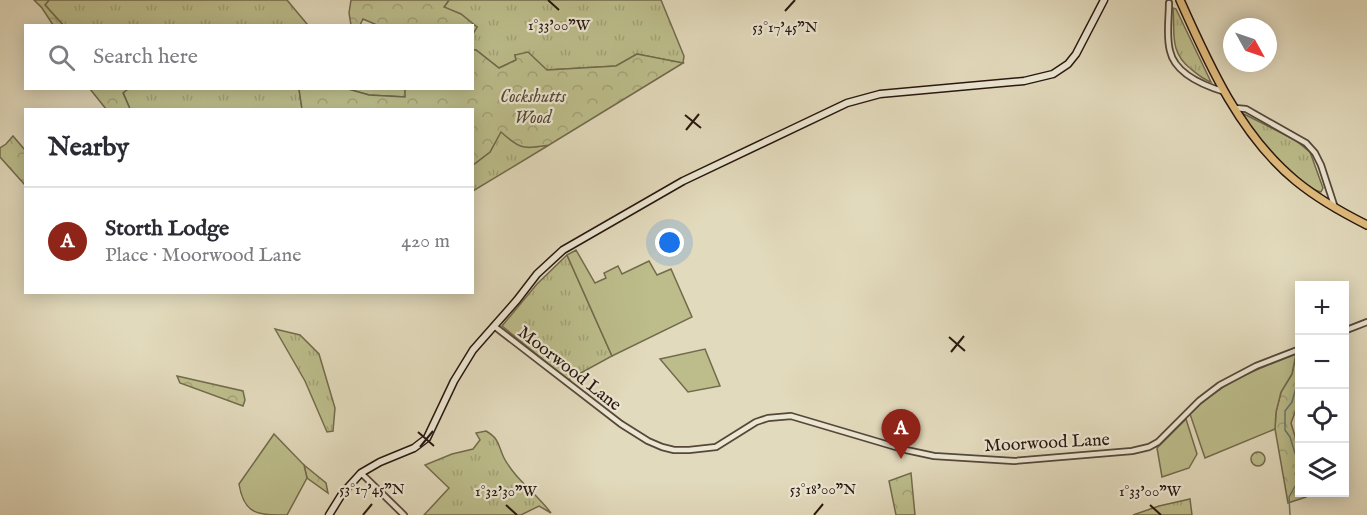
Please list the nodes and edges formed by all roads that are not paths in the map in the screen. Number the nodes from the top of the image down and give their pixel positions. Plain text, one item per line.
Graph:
1 (1104, 0) edge
2 (1180, 0) edge
3 (1169, 3) dead end
4 (1225, 92) junction
5 (1234, 108) junction
6 (1335, 208) junction
7 (1367, 225) edge
8 (1367, 322) edge
9 (494, 326) junction
10 (1349, 329) edge
11 (1295, 351) edge
12 (361, 473) junction
13 (329, 515) edge
14 (404, 515) edge

1 - 9 main road
2 - 4 main road
3 - 4 street
4 - 5 main road
5 - 6 main road
5 - 6 street
6 - 7 main road
8 - 10 street
9 - 11 street, Moorwood Lane
9 - 12 main road
12 - 13 main road
12 - 14 street

